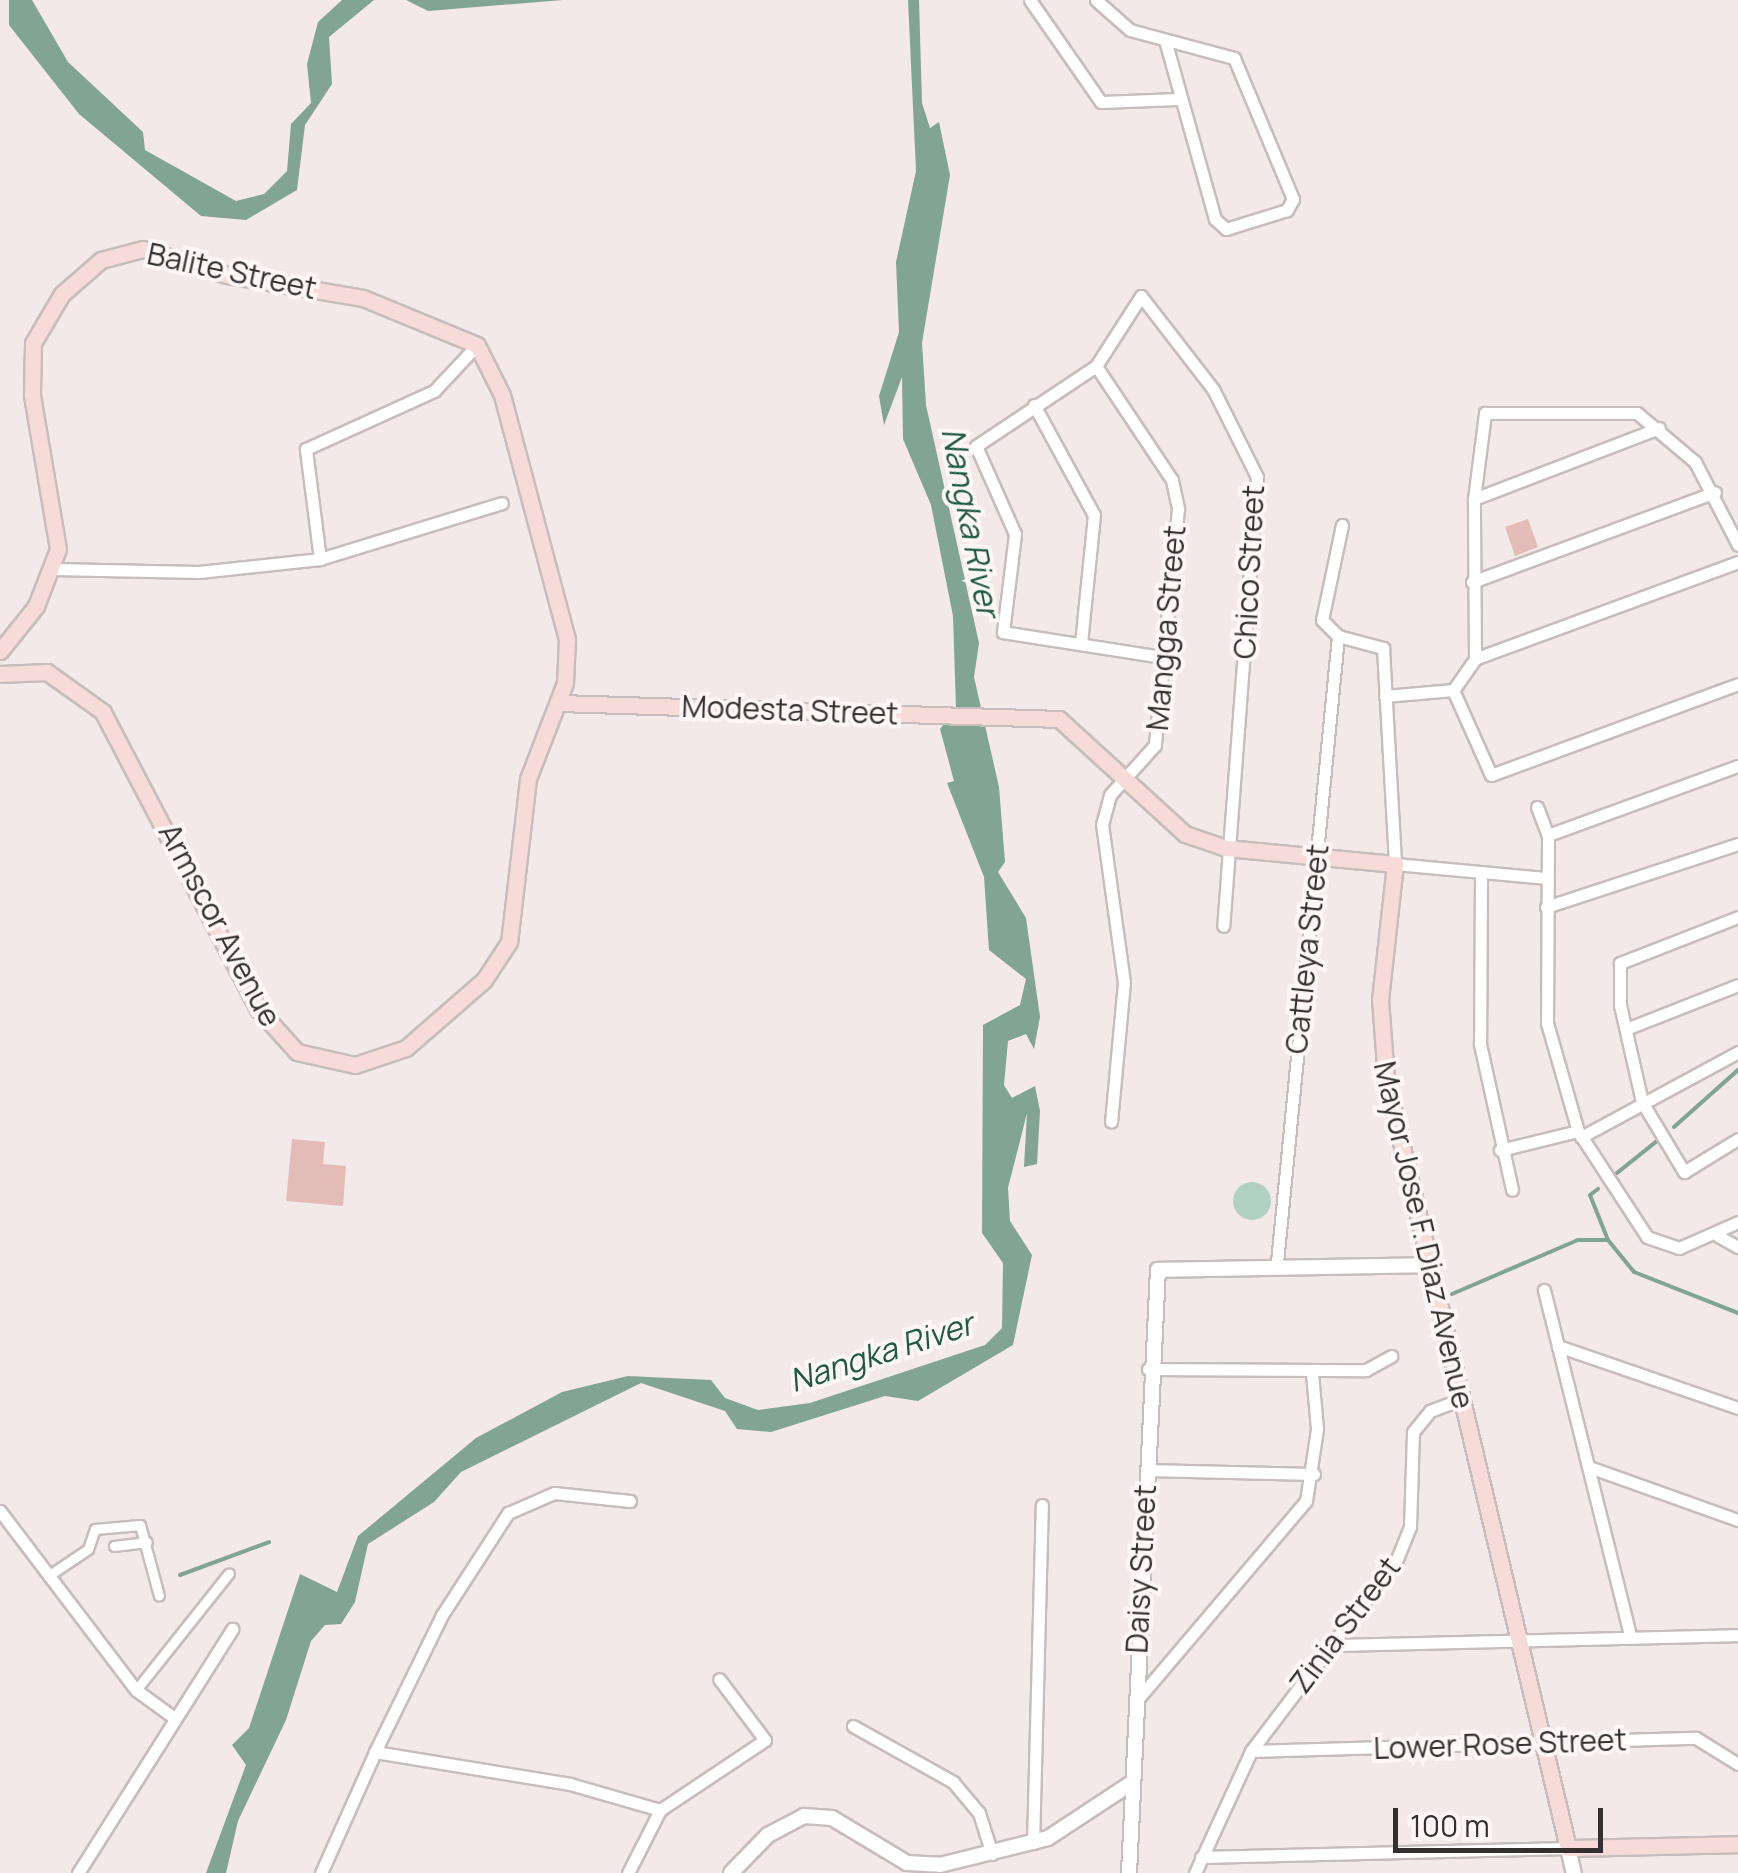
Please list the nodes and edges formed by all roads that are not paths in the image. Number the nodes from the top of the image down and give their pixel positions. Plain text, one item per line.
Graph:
1 (1030, 0) edge
2 (1096, 0) edge
3 (1166, 44) junction
4 (1178, 99) junction
5 (477, 346) junction
6 (1096, 366) junction
7 (1034, 405) junction
8 (1659, 428) junction
9 (1715, 492) junction
10 (1474, 499) junction
11 (502, 503) dead end
12 (1342, 526) dead end
13 (1738, 545) edge
14 (320, 559) junction
15 (1738, 562) edge
16 (54, 569) junction
17 (1472, 582) junction
18 (1338, 636) junction
19 (1081, 642) junction
20 (0, 651) edge
21 (1162, 657) junction
22 (1475, 659) junction
23 (0, 674) edge
24 (1738, 684) edge
25 (1453, 690) junction
26 (1386, 696) junction
27 (559, 703) junction
28 (1738, 766) edge
29 (1126, 783) junction
30 (1537, 807) dead end
31 (1548, 835) junction
32 (1738, 844) edge
33 (1226, 848) junction
34 (1316, 856) junction
35 (1395, 864) junction
36 (1481, 872) junction
37 (1547, 878) junction
38 (1546, 907) junction
39 (1738, 917) edge
40 (1223, 926) dead end
41 (1738, 986) edge
42 (1626, 1029) junction
43 (1738, 1052) edge
44 (1642, 1102) junction
45 (1111, 1121) dead end
46 (1579, 1134) junction
47 (1738, 1139) edge
48 (1500, 1150) junction
49 (1512, 1190) dead end
50 (1738, 1222) edge
51 (1718, 1236) junction
52 (1738, 1247) edge
53 (1277, 1262) junction
54 (1431, 1265) junction
55 (1544, 1290) dead end
56 (1558, 1346) junction
57 (1392, 1356) dead end
58 (1148, 1369) junction
59 (1312, 1373) junction
60 (1461, 1399) junction
61 (1738, 1408) edge
62 (1589, 1467) junction
63 (1146, 1470) junction
64 (1314, 1474) junction
65 (630, 1501) dead end
66 (1042, 1505) dead end
67 (0, 1511) edge
68 (1738, 1520) edge
69 (147, 1542) junction
70 (114, 1546) dead end
71 (230, 1573) dead end
72 (48, 1576) junction
73 (159, 1596) dead end
74 (232, 1629) dead end
75 (1738, 1635) edge
76 (1518, 1636) junction
77 (1630, 1636) junction
78 (1333, 1645) junction
79 (719, 1680) dead end
80 (136, 1690) junction
81 (1134, 1703) junction
82 (173, 1717) junction
83 (852, 1726) dead end
84 (1543, 1744) junction
85 (1251, 1751) junction
86 (375, 1752) junction
87 (1738, 1764) edge
88 (1130, 1784) junction
89 (660, 1810) junction
90 (1033, 1843) junction
91 (1738, 1844) edge
92 (1568, 1848) junction
93 (992, 1854) junction
94 (1201, 1857) junction
95 (78, 1873) edge
96 (321, 1873) edge
97 (628, 1873) edge
98 (731, 1873) edge
99 (1129, 1873) edge
100 (1195, 1873) edge
101 (1574, 1873) edge

1 - 4 street
2 - 3 street
3 - 4 street
3 - 4 street
5 - 14 street
5 - 16 main road, Balite Street
5 - 27 main road
6 - 7 street
6 - 21 street, Mangga Street
6 - 33 street, Chico Street
7 - 19 street
7 - 19 street
8 - 9 street
8 - 10 street
8 - 10 street
9 - 13 street
9 - 17 street
10 - 17 street
11 - 14 street
12 - 18 street, Cattleya Street
14 - 16 street
15 - 22 street
16 - 20 main road
17 - 22 street
18 - 26 street
18 - 34 street, Cattleya Street
19 - 21 street
21 - 29 street, Mangga Street
22 - 25 street
23 - 27 main road, Armscor Avenue
24 - 25 street
25 - 26 street
26 - 35 street
27 - 29 main road, Modesta Street
28 - 31 street
29 - 33 main road
29 - 45 street, Mangga Street
30 - 31 street
31 - 37 street
32 - 38 street
33 - 34 main road
33 - 40 street
34 - 35 main road
34 - 53 street, Cattleya Street
35 - 36 street
35 - 54 main road, Mayor Jose F. Diaz Avenue
36 - 37 street
36 - 48 street
37 - 38 street
38 - 46 street
39 - 42 street
41 - 42 street
42 - 44 street
43 - 44 street
44 - 46 street
44 - 47 street
46 - 48 street
46 - 51 street
48 - 49 street
50 - 51 street
51 - 52 street
53 - 54 street
53 - 58 street, Daisy Street
54 - 60 main road, Mayor Jose F. Diaz Avenue
55 - 56 street
56 - 61 street
56 - 62 street
57 - 59 street
58 - 59 street
58 - 63 street, Daisy Street
59 - 64 street
60 - 76 main road, Mayor Jose F. Diaz Avenue
60 - 78 street, Zinia Street
62 - 68 street
62 - 77 street
63 - 64 street
63 - 81 street, Daisy Street
64 - 81 street
65 - 86 street
66 - 90 street
67 - 72 street
69 - 70 street
69 - 72 street
69 - 73 street
71 - 80 street
72 - 80 street
74 - 82 street
75 - 77 street
76 - 77 street
76 - 78 street
76 - 84 main road, Mayor Jose F. Diaz Avenue
78 - 85 street, Zinia Street
79 - 89 street
80 - 82 street
81 - 88 street, Daisy Street
82 - 95 street
83 - 93 street
84 - 85 street, Lower Rose Street
84 - 87 street, Lower Rose Street
84 - 92 main road, Mayor Jose F. Diaz Avenue
85 - 94 street, Zinia Street
86 - 89 street
86 - 96 street
88 - 90 street
88 - 99 street, Daisy Street
89 - 97 street
90 - 93 street
91 - 92 main road
92 - 94 street
92 - 101 street
93 - 98 street
94 - 100 street, Zinia Street

